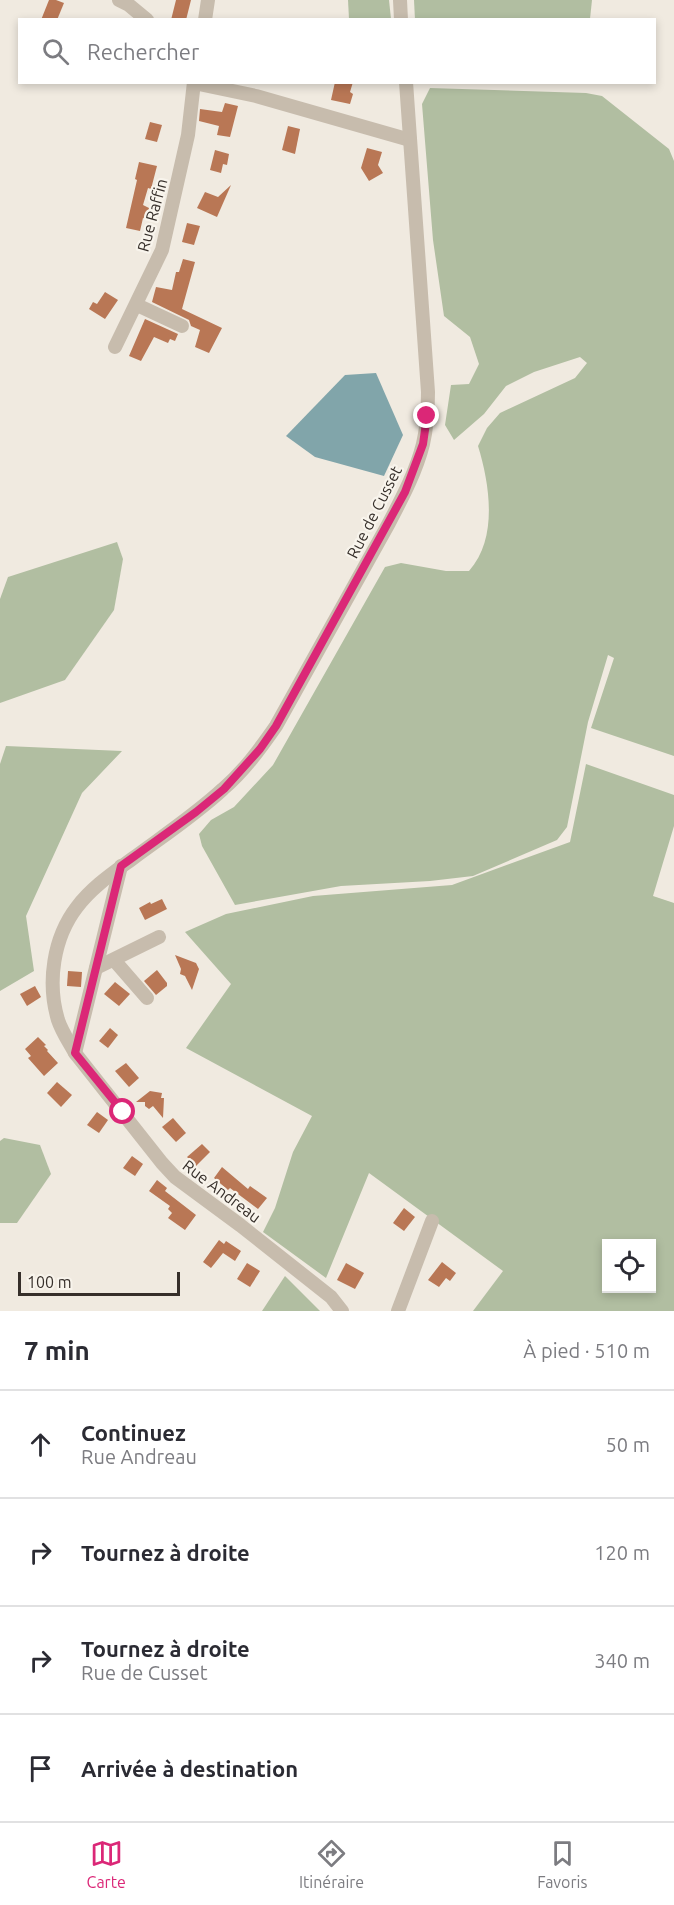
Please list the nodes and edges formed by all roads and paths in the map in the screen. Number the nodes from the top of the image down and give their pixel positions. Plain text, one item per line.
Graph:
1 (119, 0) edge
2 (208, 0) edge
3 (400, 0) edge
4 (145, 18) edge
5 (205, 18) edge
6 (401, 18) edge
7 (195, 84) edge
8 (204, 84) edge
9 (406, 84) edge
10 (410, 140) junction
11 (137, 305) junction
12 (182, 326) dead end
13 (115, 348) dead end
14 (121, 866) junction
15 (159, 937) dead end
16 (114, 960) junction
17 (96, 968) junction
18 (147, 998) dead end
19 (75, 1053) junction
20 (432, 1221) dead end
21 (342, 1311) edge
22 (398, 1311) edge

1 - 4 street
2 - 5 street
3 - 6 street
7 - 11 street, Rue Raffin
8 - 10 street
9 - 10 street, Rue de Cusset
10 - 14 street, Rue de Cusset
11 - 12 street
11 - 13 street, Rue Raffin
14 - 17 street
14 - 19 street, Rue Andreau
15 - 16 street
16 - 17 street
16 - 18 street
17 - 19 street
19 - 21 street, Rue Andreau
20 - 22 street

